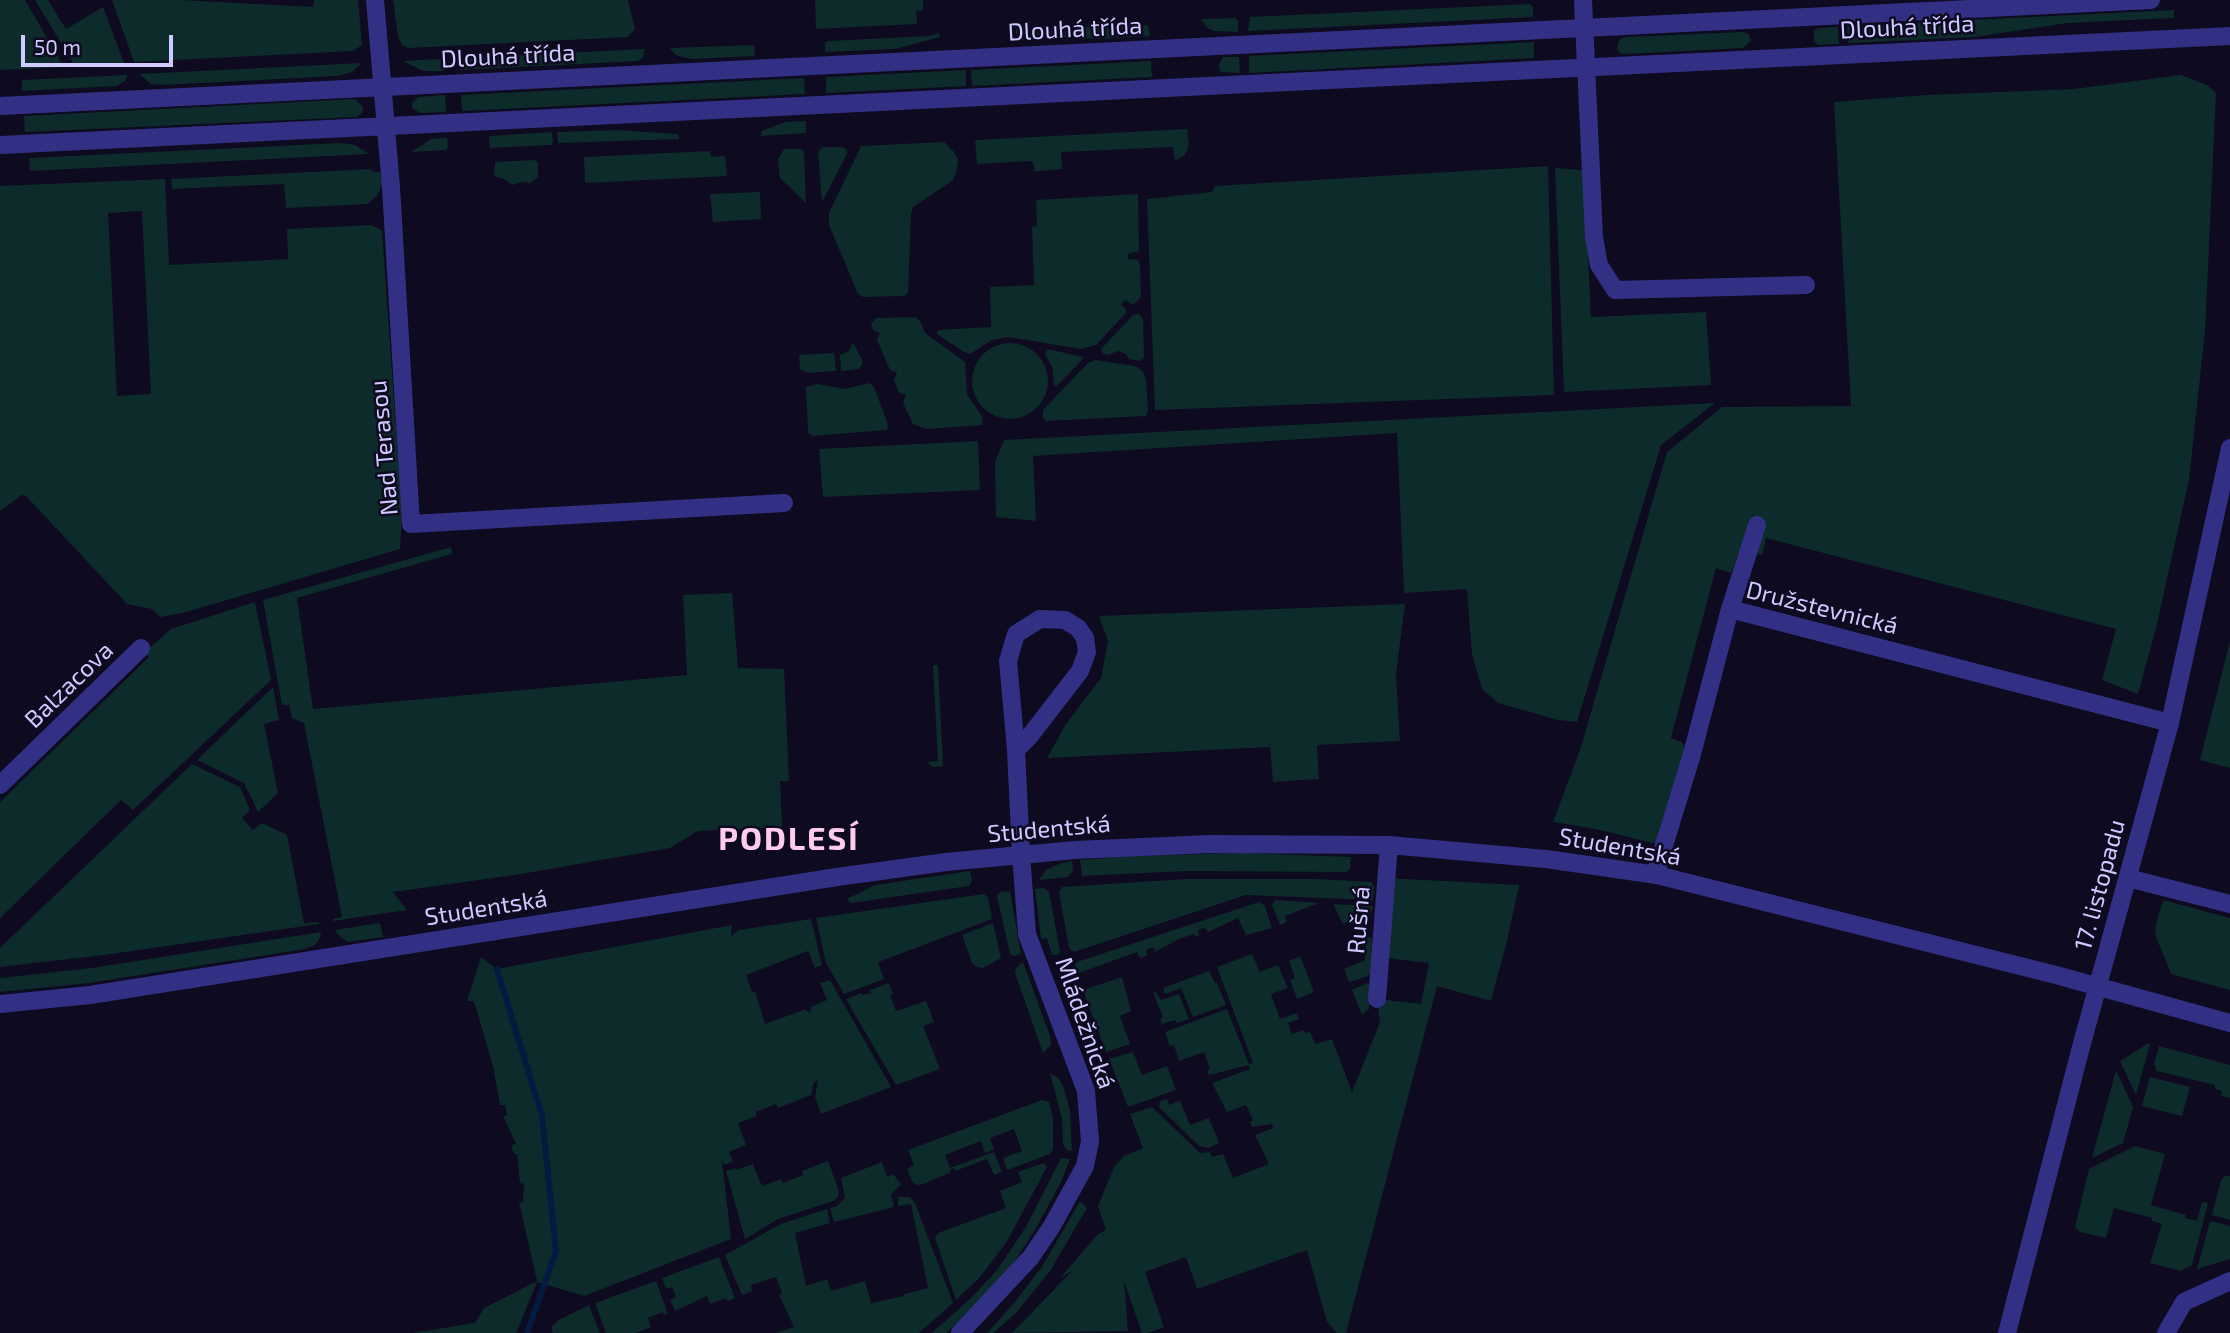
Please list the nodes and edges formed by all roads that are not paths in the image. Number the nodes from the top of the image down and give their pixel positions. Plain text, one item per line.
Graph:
1 (375, 0) edge
2 (1583, 0) edge
3 (2151, 0) edge
4 (1584, 29) junction
5 (2230, 36) edge
6 (1586, 68) junction
7 (382, 87) junction
8 (0, 106) edge
9 (386, 126) junction
10 (0, 145) edge
11 (1807, 285) dead end
12 (2230, 448) edge
13 (783, 503) dead end
14 (1757, 525) dead end
15 (1730, 609) junction
16 (141, 649) dead end
17 (2170, 723) junction
18 (1016, 750) junction
19 (0, 785) edge
20 (1389, 845) junction
21 (1021, 854) junction
22 (1655, 875) junction
23 (2128, 878) junction
24 (2230, 904) edge
25 (2098, 986) junction
26 (1377, 999) dead end
27 (0, 1004) edge
28 (2230, 1023) edge
29 (2230, 1281) edge
30 (960, 1333) edge
31 (2007, 1333) edge
32 (2166, 1333) edge

1 - 7 street
2 - 4 street
3 - 4 street, Dlouhá třída
4 - 6 street
4 - 7 street, Dlouhá třída
5 - 6 street, Dlouhá třída
6 - 9 street, Dlouhá třída
6 - 11 street
7 - 8 street, Dlouhá třída
7 - 9 street
9 - 10 street, Dlouhá třída
9 - 13 street, Nad Terasou
12 - 17 street, 17. listopadu
14 - 15 street
15 - 17 street, Družstevnická
15 - 22 street, Družstevnická
16 - 19 street, Balzacova
17 - 23 street, 17. listopadu
18 - 18 street, Mládežnická
18 - 21 street, Mládežnická
20 - 21 street, Studentská
20 - 22 street, Studentská
20 - 26 street, Rušná
21 - 27 street, Studentská
21 - 30 street, Mládežnická
22 - 25 street, Studentská
23 - 24 street
23 - 25 street, 17. listopadu
25 - 28 street, Studentská
25 - 31 street, 17. listopadu
29 - 32 street

